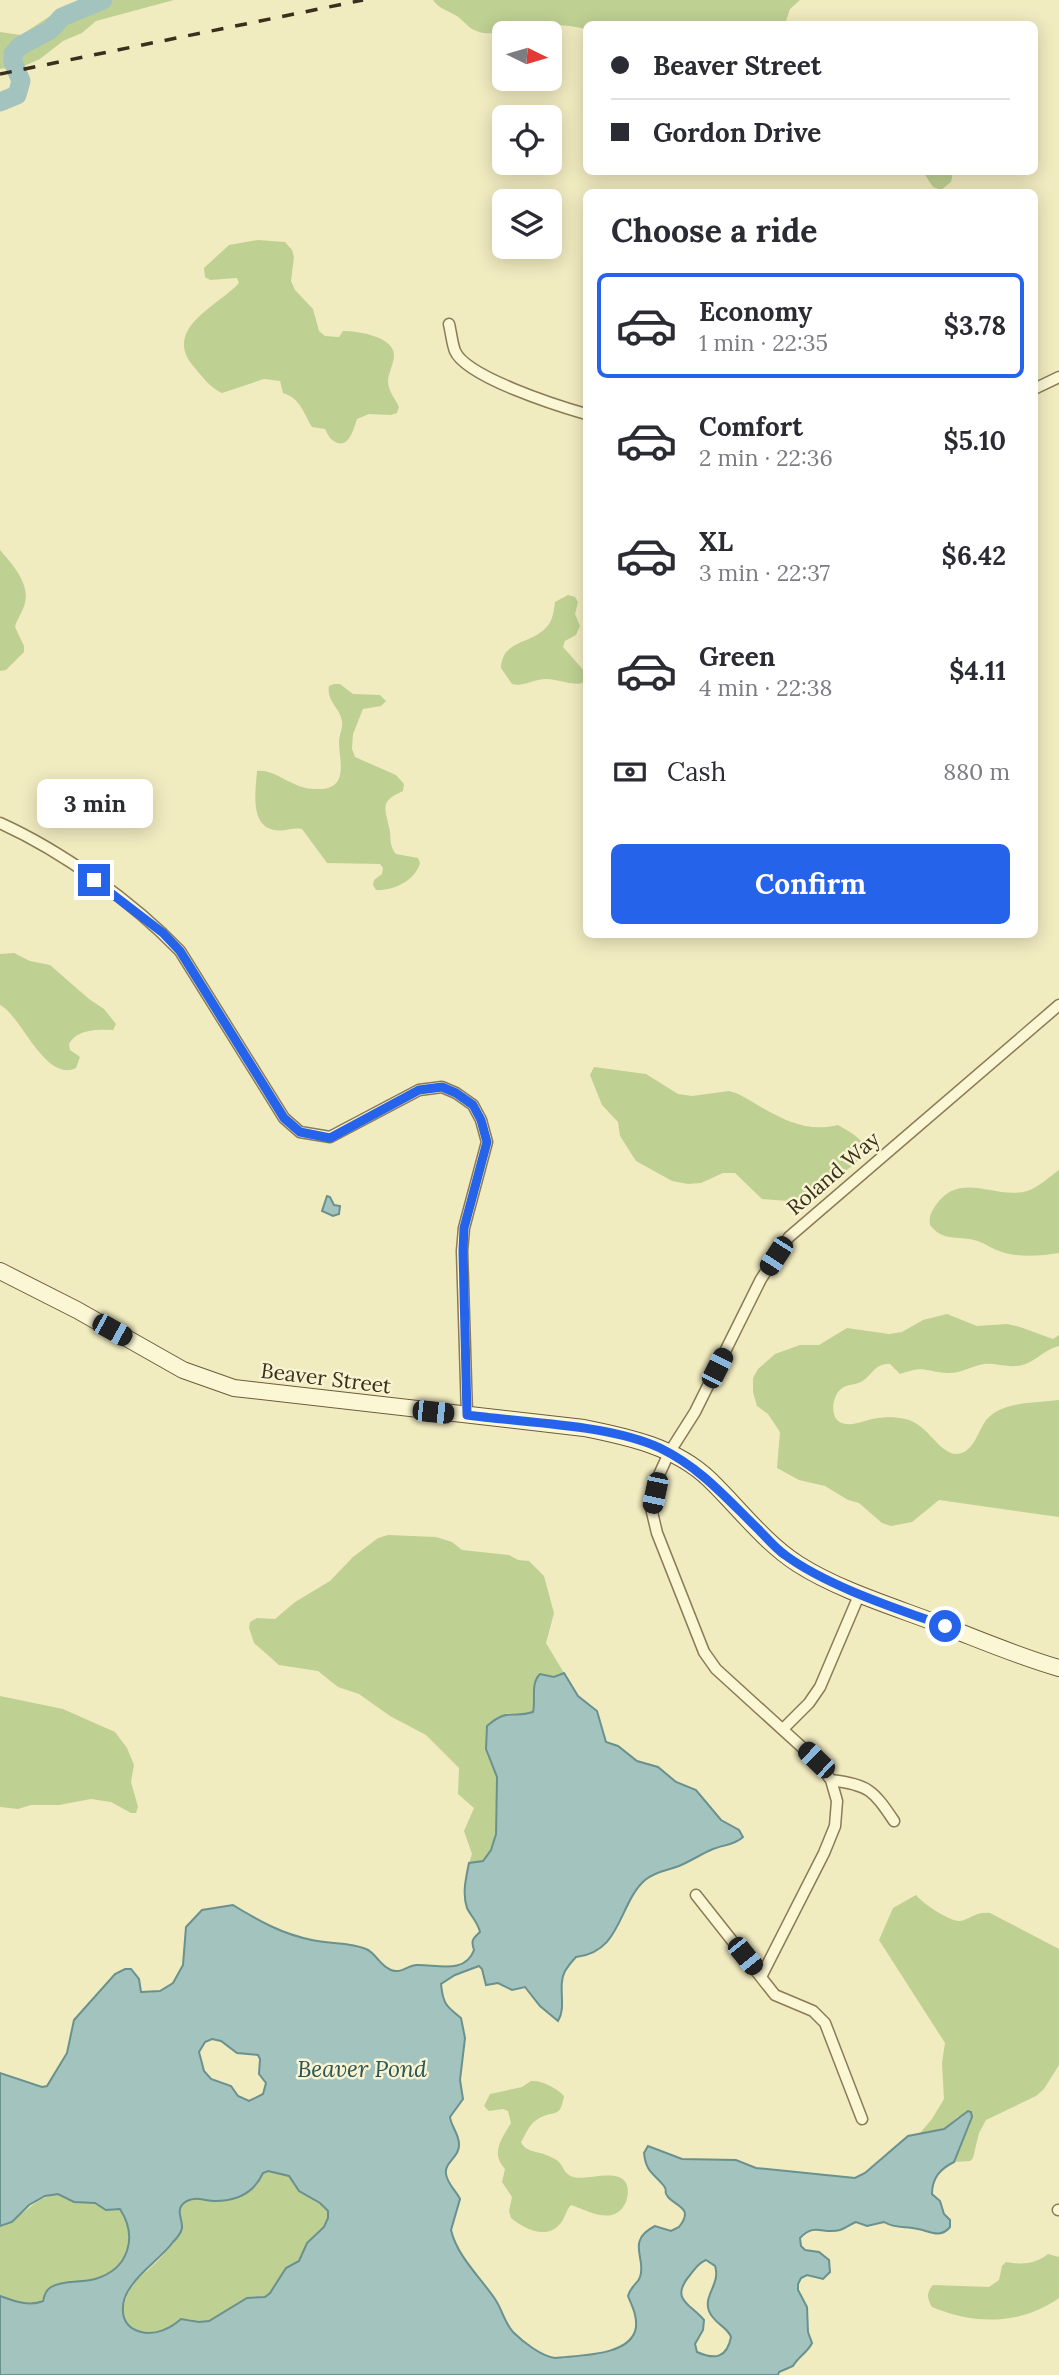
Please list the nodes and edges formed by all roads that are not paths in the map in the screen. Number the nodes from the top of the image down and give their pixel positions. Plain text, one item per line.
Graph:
1 (449, 324) dead end
2 (1059, 377) edge
3 (1038, 387) edge
4 (583, 413) edge
5 (0, 822) edge
6 (1059, 1004) edge
7 (0, 1271) edge
8 (467, 1415) junction
9 (670, 1453) junction
10 (860, 1593) junction
11 (1059, 1668) edge
12 (783, 1729) junction
13 (831, 1780) junction
14 (894, 1821) dead end
15 (696, 1895) dead end
16 (761, 1977) junction
17 (862, 2119) dead end

1 - 4 street
2 - 3 street
5 - 8 street
6 - 9 street, Roland Way
7 - 8 street, Beaver Street
8 - 9 street, Beaver Street
9 - 10 street, Beaver Street
9 - 12 street, Roland Way
10 - 11 street, Beaver Street
10 - 12 street
12 - 13 street, Roland Way
13 - 14 street
13 - 16 street
15 - 16 street
16 - 17 street

